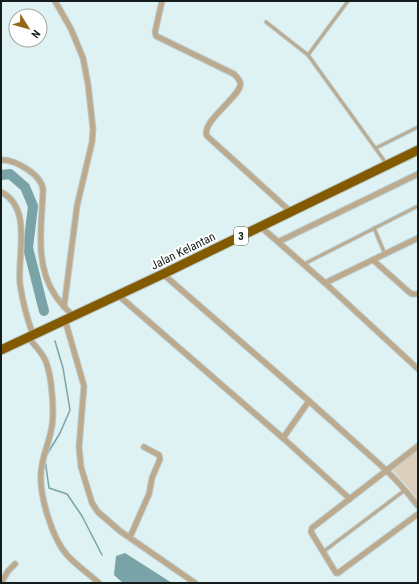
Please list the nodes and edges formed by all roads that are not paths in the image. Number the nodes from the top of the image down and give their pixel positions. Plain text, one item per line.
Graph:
1 (55, 1) edge
2 (162, 1) edge
3 (348, 1) edge
4 (266, 22) dead end
5 (308, 55) junction
6 (418, 127) edge
7 (376, 148) junction
8 (418, 150) edge
9 (1, 160) edge
10 (387, 165) junction
11 (418, 174) edge
12 (1, 192) edge
13 (418, 206) edge
14 (291, 212) junction
15 (261, 227) junction
16 (374, 228) junction
17 (418, 238) edge
18 (280, 242) junction
19 (385, 254) junction
20 (373, 260) junction
21 (304, 264) junction
22 (163, 274) junction
23 (326, 283) junction
24 (418, 294) edge
25 (118, 295) junction
26 (64, 307) junction
27 (67, 319) junction
28 (32, 335) junction
29 (1, 350) edge
30 (418, 368) edge
31 (309, 401) junction
32 (283, 438) junction
33 (418, 446) edge
34 (144, 447) dead end
35 (387, 470) junction
36 (406, 490) junction
37 (350, 499) junction
38 (418, 506) edge
39 (418, 514) edge
40 (130, 537) junction
41 (323, 552) junction
42 (15, 564) dead end
43 (1, 583) edge
44 (99, 583) edge
45 (196, 583) edge

1 - 26 street
2 - 14 street
3 - 5 lane
4 - 5 lane
5 - 7 lane
6 - 7 lane
7 - 10 lane
8 - 10 highway, Jalan Kelantan / 3
9 - 26 street
10 - 14 highway, Jalan Kelantan / 3
11 - 18 street
12 - 28 street
13 - 16 lane
14 - 15 highway, Jalan Kelantan / 3
15 - 18 street
15 - 22 highway, Jalan Kelantan / 3
16 - 19 lane
16 - 21 lane
17 - 19 street
18 - 21 street
19 - 20 street
20 - 23 street
20 - 24 street
21 - 23 street
22 - 25 highway, Jalan Kelantan / 3
22 - 31 street
23 - 30 street
25 - 27 highway, Jalan Kelantan / 3
25 - 32 street
26 - 27 street
27 - 28 highway, Jalan Kelantan / 3
27 - 40 street
28 - 29 highway, Jalan Kelantan / 3
28 - 44 street
31 - 32 street
31 - 35 street
32 - 37 street
33 - 35 street
34 - 40 street
35 - 36 street
35 - 37 street
36 - 38 street
36 - 41 lane
37 - 41 street
39 - 41 street
40 - 45 street
42 - 43 street

